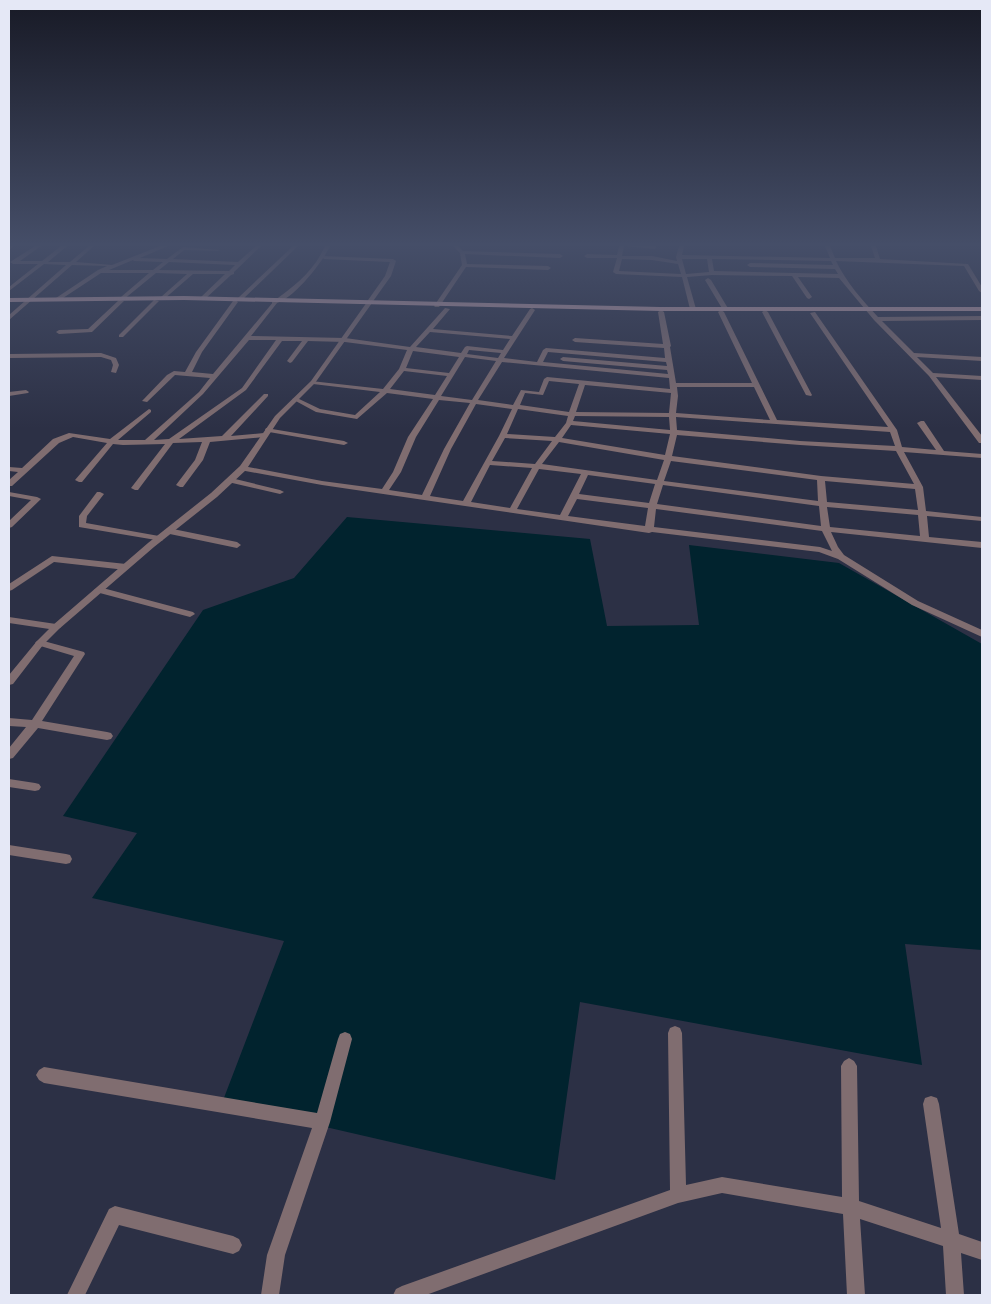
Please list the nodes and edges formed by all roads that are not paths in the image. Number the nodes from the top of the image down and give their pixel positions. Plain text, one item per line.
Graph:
1 (21, 307) edge
2 (114, 307) edge
3 (151, 307) edge
4 (233, 307) edge
5 (272, 307) edge
6 (367, 307) edge
7 (405, 307) edge
8 (492, 307) edge
9 (692, 307) edge
10 (721, 307) edge
11 (866, 307) edge
12 (447, 309) junction
13 (532, 310) junction
14 (693, 310) junction
15 (982, 310) edge
16 (723, 311) junction
17 (754, 311) junction
18 (869, 311) junction
19 (661, 312) junction
20 (765, 312) junction
21 (812, 313) junction
22 (9, 318) edge
23 (876, 318) junction
24 (982, 318) edge
25 (428, 330) junction
26 (59, 332) dead end
27 (475, 333) junction
28 (121, 336) dead end
29 (247, 338) junction
30 (281, 338) junction
31 (307, 338) junction
32 (514, 338) junction
33 (345, 340) junction
34 (575, 340) dead end
35 (668, 346) junction
36 (467, 348) junction
37 (410, 350) junction
38 (505, 352) junction
39 (910, 355) junction
40 (9, 356) edge
41 (461, 356) junction
42 (563, 359) dead end
43 (982, 359) edge
44 (500, 360) junction
45 (290, 361) dead end
46 (539, 364) junction
47 (670, 364) junction
48 (402, 369) junction
49 (114, 372) dead end
50 (188, 373) junction
51 (451, 374) junction
52 (931, 375) junction
53 (214, 376) junction
54 (672, 376) junction
55 (982, 378) edge
56 (313, 382) junction
57 (583, 382) junction
58 (756, 385) junction
59 (674, 388) junction
60 (385, 391) junction
61 (26, 392) dead end
62 (9, 394) edge
63 (266, 395) dead end
64 (809, 395) dead end
65 (438, 397) junction
66 (295, 399) junction
67 (145, 401) dead end
68 (475, 401) junction
69 (516, 406) junction
70 (149, 411) dead end
71 (572, 414) junction
72 (672, 415) junction
73 (774, 421) junction
74 (921, 422) dead end
75 (569, 423) junction
76 (795, 424) junction
77 (893, 430) junction
78 (674, 432) junction
79 (267, 433) junction
80 (503, 436) junction
81 (225, 438) junction
82 (556, 439) junction
83 (207, 440) junction
84 (982, 441) edge
85 (111, 442) junction
86 (148, 442) junction
87 (170, 442) junction
88 (344, 443) dead end
89 (800, 443) junction
90 (899, 449) junction
91 (942, 453) junction
92 (982, 456) edge
93 (668, 458) junction
94 (487, 463) junction
95 (538, 466) junction
96 (243, 468) junction
97 (9, 469) edge
98 (24, 470) junction
99 (586, 472) junction
100 (821, 478) junction
101 (79, 480) dead end
102 (231, 480) junction
103 (659, 482) junction
104 (9, 484) edge
105 (180, 485) dead end
106 (135, 488) dead end
107 (919, 488) junction
108 (280, 492) dead end
109 (384, 492) junction
110 (9, 494) edge
111 (100, 494) dead end
112 (574, 496) junction
113 (425, 498) junction
114 (466, 503) junction
115 (824, 504) junction
116 (652, 506) junction
117 (512, 509) junction
118 (923, 515) junction
119 (563, 518) junction
120 (982, 519) edge
121 (9, 525) edge
122 (824, 529) junction
123 (649, 530) junction
124 (168, 531) junction
125 (159, 539) junction
126 (925, 539) junction
127 (237, 544) dead end
128 (982, 545) edge
129 (841, 557) junction
130 (126, 567) junction
131 (9, 588) edge
132 (100, 590) junction
133 (190, 614) dead end
134 (9, 620) edge
135 (56, 628) junction
136 (982, 634) edge
137 (40, 643) junction
138 (9, 682) edge
139 (9, 722) edge
140 (35, 724) junction
141 (107, 736) dead end
142 (9, 755) edge
143 (9, 783) edge
144 (35, 787) dead end
145 (9, 850) edge
146 (66, 859) dead end
147 (675, 1033) dead end
148 (346, 1039) dead end
149 (849, 1066) dead end
150 (44, 1074) dead end
151 (930, 1104) dead end
152 (322, 1122) junction
153 (678, 1195) junction
154 (851, 1207) junction
155 (951, 1241) junction
156 (233, 1245) dead end
157 (982, 1251) edge
158 (76, 1295) edge
159 (270, 1295) edge
160 (402, 1295) edge
161 (856, 1295) edge
162 (956, 1295) edge

1 - 22 street
2 - 26 street
3 - 28 street
4 - 50 street
5 - 29 street
6 - 33 street
7 - 12 main road
8 - 14 main road
9 - 14 street
10 - 16 street
11 - 18 street
12 - 13 main road
12 - 25 street
13 - 19 main road
13 - 32 street
14 - 16 main road
15 - 18 main road
16 - 17 main road
16 - 19 main road
16 - 58 street
17 - 18 main road
17 - 20 main road
18 - 21 main road
18 - 23 street
19 - 35 street
20 - 21 main road
20 - 64 street
21 - 77 street
23 - 24 street
23 - 39 street
25 - 27 street
25 - 37 street
27 - 32 street
27 - 36 street
29 - 30 street
29 - 53 street
30 - 31 street
30 - 87 street
31 - 33 street
31 - 45 street
32 - 38 street
33 - 37 street
33 - 56 street
34 - 35 street
35 - 47 street
36 - 38 street
36 - 41 street
37 - 41 street
37 - 48 street
38 - 44 street
39 - 43 street
39 - 52 street
40 - 49 street
41 - 44 street
41 - 51 street
42 - 47 street
44 - 46 street
44 - 68 street
46 - 47 street
46 - 54 street
47 - 54 street
48 - 51 street
48 - 60 street
50 - 53 street
50 - 67 street
51 - 65 street
52 - 55 street
52 - 84 street
53 - 86 street
54 - 59 street
56 - 60 street
56 - 66 street
57 - 59 street
57 - 69 street
57 - 71 street
58 - 59 street
58 - 73 street
59 - 72 street
60 - 65 street
60 - 66 street
61 - 62 street
63 - 81 street
65 - 68 street
65 - 109 street
66 - 79 street
68 - 69 street
68 - 113 street
69 - 71 street
69 - 80 street
70 - 85 street
71 - 72 street
71 - 75 street
72 - 73 street
72 - 78 street
73 - 76 street
74 - 91 street
75 - 78 street
75 - 82 street
76 - 77 street
76 - 89 street
77 - 90 street
78 - 89 street
78 - 93 street
79 - 81 street
79 - 88 street
79 - 96 street
80 - 82 street
80 - 94 street
81 - 83 street
82 - 93 street
82 - 95 street
83 - 87 street
83 - 105 street
85 - 86 street
85 - 98 street
85 - 101 street
86 - 87 street
87 - 106 street
89 - 90 street
90 - 91 street
90 - 107 street
91 - 92 street
93 - 100 street
93 - 103 street
94 - 95 street
94 - 114 street
95 - 99 street
95 - 117 street
96 - 102 street
96 - 109 street
97 - 98 street
98 - 104 street
99 - 103 street
99 - 112 street
100 - 107 street
100 - 115 street
102 - 108 street
102 - 124 street
103 - 115 street
103 - 116 street
107 - 118 street
109 - 113 street
110 - 121 street
111 - 125 street
112 - 116 street
112 - 119 street
113 - 114 street
114 - 117 street
115 - 118 street
115 - 122 street
116 - 122 street
116 - 123 street
117 - 119 street
118 - 120 street
118 - 126 street
119 - 123 street
122 - 126 street
122 - 129 street
123 - 129 street
124 - 125 street
124 - 127 street
125 - 130 street
126 - 128 street
129 - 136 street
130 - 131 street
130 - 132 street
132 - 133 street
132 - 135 street
134 - 135 street
135 - 137 street
137 - 138 street
137 - 140 street
139 - 140 street
140 - 141 street
140 - 142 street
143 - 144 street
145 - 146 street
147 - 153 street
148 - 152 street
149 - 154 street
150 - 152 street
151 - 155 street
152 - 159 street
153 - 154 street
153 - 160 street
154 - 155 street
154 - 161 street
155 - 157 street
155 - 162 street
156 - 158 street

